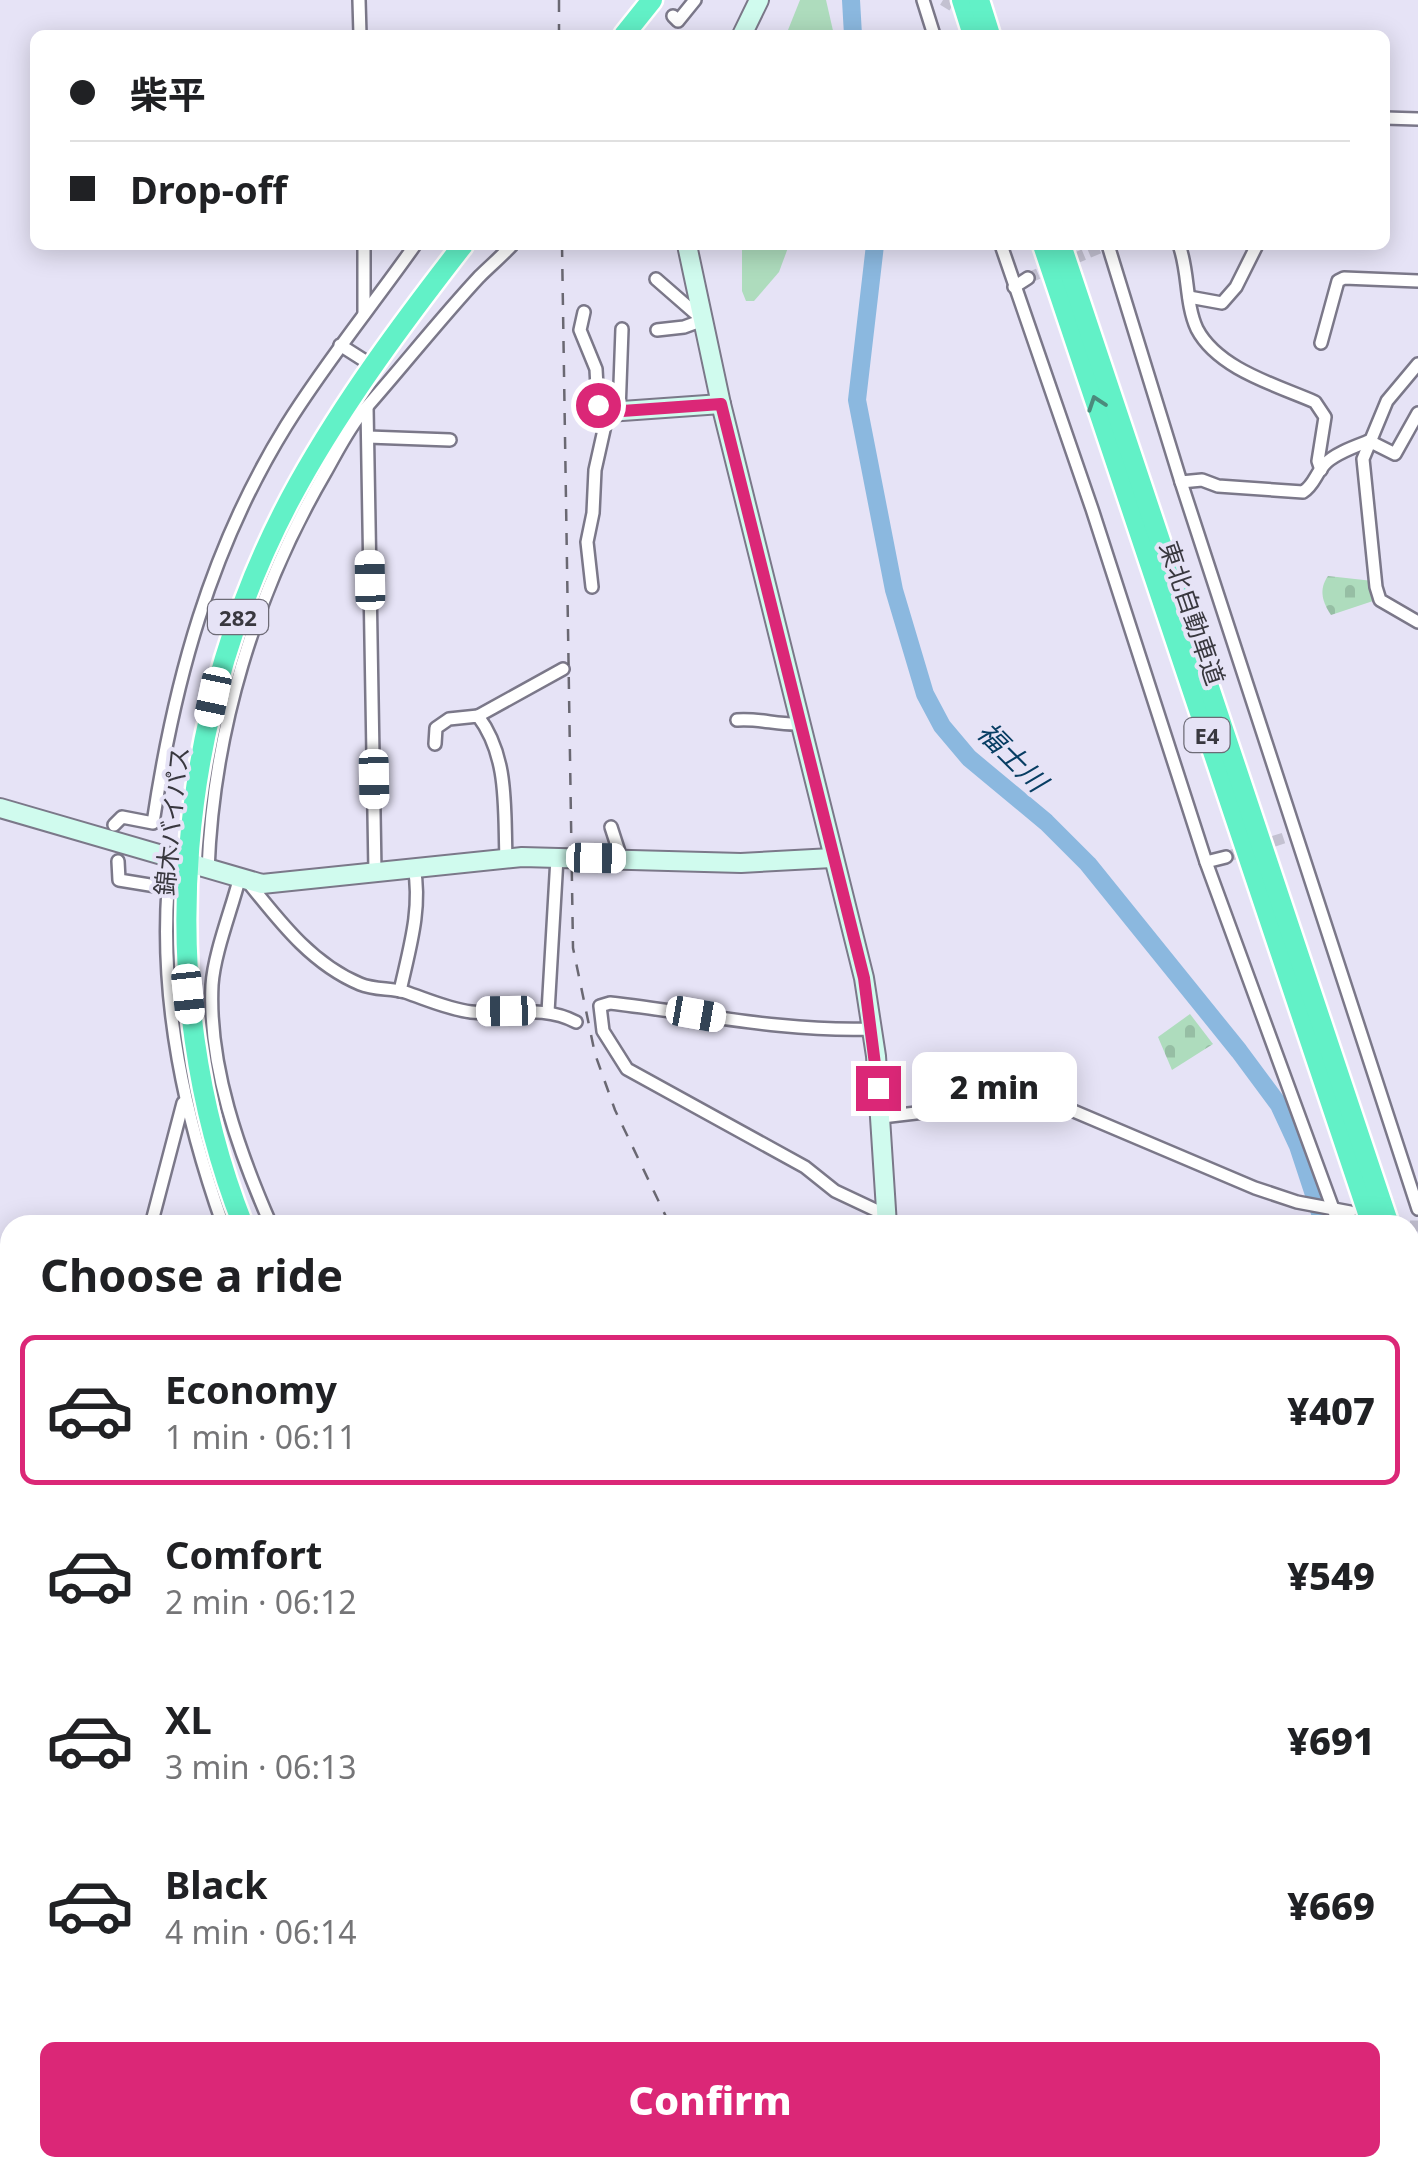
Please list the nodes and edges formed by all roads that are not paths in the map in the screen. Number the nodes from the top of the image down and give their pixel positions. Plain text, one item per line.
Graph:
1 (360, 0) edge
2 (652, 0) edge
3 (695, 0) edge
4 (758, 0) edge
5 (923, 0) edge
6 (962, 0) tunnel mouth
7 (979, 0) tunnel mouth
8 (673, 16) dead end
9 (360, 30) edge
10 (628, 30) edge
11 (744, 30) edge
12 (932, 30) edge
13 (972, 30) edge
14 (988, 30) edge
15 (1390, 118) edge
16 (1418, 119) edge
17 (364, 250) edge
18 (410, 250) edge
19 (459, 250) edge
20 (507, 250) edge
21 (688, 250) edge
22 (1003, 250) edge
23 (1045, 250) edge
24 (1064, 250) edge
25 (1109, 250) edge
26 (1180, 250) edge
27 (1254, 250) edge
28 (1028, 278) tunnel mouth
29 (656, 279) dead end
30 (1418, 280) edge
31 (1014, 287) junction
32 (1189, 297) junction
33 (584, 312) dead end
34 (364, 314) junction
35 (703, 320) junction
36 (622, 328) dead end
37 (656, 330) dead end
38 (1321, 343) dead end
39 (340, 345) junction
40 (1418, 364) edge
41 (373, 366) junction
42 (361, 400) junction
43 (721, 404) junction
44 (613, 412) junction
45 (1418, 413) edge
46 (368, 437) junction
47 (450, 440) dead end
48 (1369, 441) junction
49 (1321, 470) junction
50 (1181, 482) junction
51 (592, 588) dead end
52 (1418, 622) edge
53 (562, 669) dead end
54 (478, 716) junction
55 (737, 720) dead end
56 (800, 724) junction
57 (435, 744) dead end
58 (0, 808) edge
59 (114, 825) dead end
60 (611, 827) dead end
61 (1226, 857) tunnel mouth
62 (506, 858) junction
63 (557, 858) junction
64 (621, 858) junction
65 (832, 858) junction
66 (118, 861) dead end
67 (1206, 862) junction
68 (199, 868) junction
69 (414, 868) junction
70 (375, 872) junction
71 (244, 881) junction
72 (400, 991) junction
73 (548, 1012) junction
74 (576, 1022) dead end
75 (872, 1029) junction
76 (185, 1098) junction
77 (882, 1117) junction
78 (1418, 1209) edge
79 (1333, 1211) junction
80 (1350, 1212) dead end
81 (154, 1215) edge
82 (219, 1215) edge
83 (240, 1215) edge
84 (267, 1215) edge
85 (878, 1215) edge
86 (887, 1215) edge
87 (1335, 1215) edge
88 (1369, 1215) edge
89 (1386, 1215) edge

1 - 9 street
2 - 10 highway
3 - 8 street
4 - 11 street
5 - 12 street
6 - 13 highway
7 - 14 highway
15 - 16 street
17 - 34 street
18 - 34 street
19 - 41 highway, 錦木バイパス / 282
20 - 42 street
21 - 35 street
22 - 31 street
88 -> 23 highway, 東北自動車道 / E4
24 - 89 highway, 東北自動車道 / E4
25 - 50 street
26 - 32 street
27 - 32 street
28 - 31 street
29 - 35 street
30 - 38 street
31 - 67 street
32 - 49 street
33 - 44 street
34 - 39 street
35 - 37 street
35 - 43 street
36 - 44 street
39 - 41 street
39 - 59 street
40 - 48 street
41 - 42 highway, 錦木バイパス / 282
42 - 46 street
42 - 68 highway, 錦木バイパス / 282
43 - 44 street
43 - 56 street
44 - 51 street
45 - 48 street
46 - 47 street
46 - 70 street
48 - 49 street
48 - 52 street
49 - 50 street
50 - 78 street
53 - 54 street
54 - 57 street
54 - 62 street
55 - 56 street
56 - 65 street
58 - 68 street
60 - 64 street
61 - 67 street
62 - 63 street
62 - 69 street
63 - 64 street
63 - 73 street
64 - 65 street
65 - 75 street
66 - 76 street
67 - 79 street
68 - 71 street
68 - 83 highway, 錦木バイパス / 282
69 - 70 street
69 - 72 street
70 - 71 street
71 - 72 street
71 - 84 street
72 - 73 street
73 - 74 street
75 - 77 street
75 - 85 street
76 - 81 street
76 - 82 street
77 - 79 street
77 - 86 street
79 - 80 street
79 - 87 street

